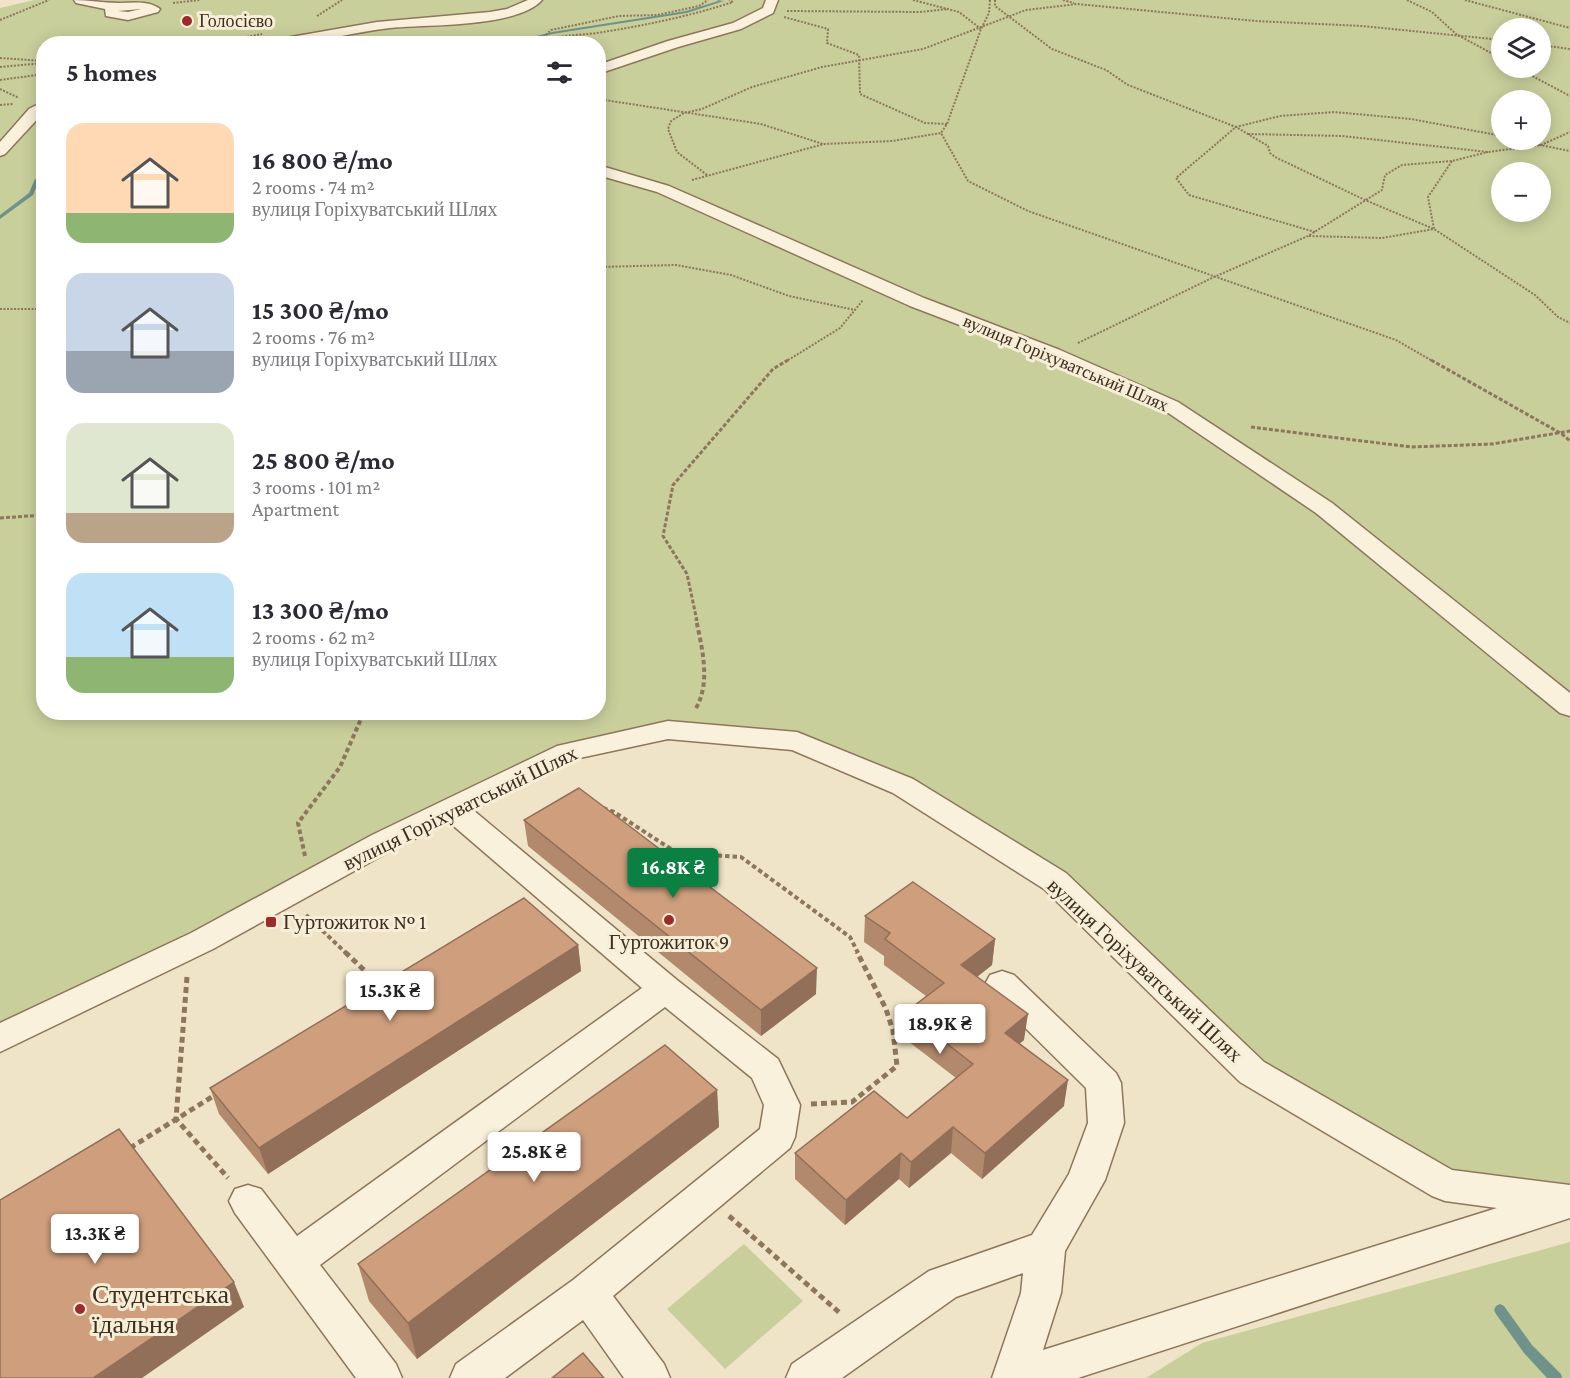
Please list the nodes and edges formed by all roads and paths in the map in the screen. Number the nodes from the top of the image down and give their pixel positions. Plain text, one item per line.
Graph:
1 (49, 0) edge
2 (80, 0) edge
3 (536, 0) edge
4 (708, 0) edge
5 (729, 0) edge
6 (772, 0) edge
7 (913, 0) edge
8 (992, 0) edge
9 (1063, 0) edge
10 (1407, 0) edge
11 (1465, 0) edge
12 (1077, 4) junction
13 (116, 7) dead end
14 (948, 9) junction
15 (783, 11) dead end
16 (778, 16) dead end
17 (1008, 16) junction
18 (0, 20) edge
19 (1570, 28) edge
20 (981, 29) junction
21 (1456, 34) junction
22 (324, 36) edge
23 (545, 36) edge
24 (579, 36) edge
25 (1491, 39) edge
26 (1551, 46) edge
27 (1570, 49) edge
28 (1491, 53) edge
29 (0, 58) edge
30 (36, 61) edge
31 (858, 61) junction
32 (36, 63) edge
33 (0, 67) edge
34 (606, 67) edge
35 (36, 75) edge
36 (1536, 78) edge
37 (0, 80) edge
38 (0, 89) edge
39 (1570, 96) edge
40 (15, 97) dead end
41 (606, 100) edge
42 (36, 111) edge
43 (684, 113) junction
44 (947, 124) junction
45 (1236, 127) junction
46 (1570, 132) edge
47 (941, 134) junction
48 (1245, 134) junction
49 (1491, 134) edge
50 (1551, 141) edge
51 (824, 144) junction
52 (1551, 147) edge
53 (1503, 150) edge
54 (0, 151) edge
55 (1570, 151) edge
56 (1488, 152) junction
57 (1452, 161) junction
58 (606, 172) edge
59 (707, 176) junction
60 (684, 182) dead end
61 (1365, 200) junction
62 (1434, 229) junction
63 (1315, 232) junction
64 (1308, 236) junction
65 (606, 267) edge
66 (1214, 277) junction
67 (876, 283) junction
68 (0, 309) edge
69 (36, 309) edge
70 (855, 310) junction
71 (1570, 322) edge
72 (1075, 345) dead end
73 (1251, 427) dead end
74 (1570, 431) edge
75 (1562, 434) junction
76 (1570, 441) edge
77 (36, 516) edge
78 (0, 518) edge
79 (1570, 707) edge
80 (361, 720) edge
81 (684, 732) junction
82 (597, 805) edge
83 (452, 808) junction
84 (324, 874) junction
85 (298, 907) dead end
86 (187, 970) dead end
87 (1002, 984) dead end
88 (665, 989) junction
89 (376, 997) edge
90 (0, 1038) edge
91 (226, 1088) edge
92 (782, 1105) junction
93 (176, 1119) junction
94 (128, 1149) edge
95 (706, 1195) junction
96 (248, 1201) joint
97 (1570, 1201) edge
98 (1046, 1248) junction
99 (294, 1261) junction
100 (587, 1293) junction
101 (867, 1337) junction
102 (381, 1378) edge
103 (471, 1378) edge
104 (649, 1378) edge
105 (807, 1378) edge
106 (1015, 1378) edge

1 - 18 path
2 - 13 street
3 - 22 street
4 - 23 path
5 - 24 path
6 - 34 street
7 - 14 path
8 - 17 path
8 - 20 path
9 - 12 path
10 - 21 path
11 - 19 path
12 - 17 path
12 - 21 path
14 - 15 path
14 - 20 path
16 - 31 path
17 - 20 path
17 - 45 path
20 - 31 path
20 - 44 path
21 - 25 path
21 - 28 path
26 - 27 path
29 - 30 path
31 - 43 path
31 - 44 path
32 - 33 path
35 - 37 path
36 - 39 path
38 - 40 path
41 - 43 path
42 - 54 street
43 - 51 path
43 - 59 path
44 - 47 path
45 - 48 path
45 - 49 path
45 - 63 path
46 - 50 path
47 - 51 path
47 - 66 path
48 - 56 path
48 - 61 path
51 - 59 path
52 - 55 path
53 - 56 path
56 - 57 path
57 - 61 path
57 - 62 path
58 - 67 street, вулиця Горіхуватський Шлях
59 - 60 path
61 - 62 path
61 - 63 path
62 - 64 path
62 - 71 path
63 - 64 path
64 - 66 path
65 - 70 path
66 - 72 path
66 - 75 path
67 - 70 path
67 - 79 street, вулиця Горіхуватський Шлях
68 - 69 path
70 - 81 path
73 - 75 path
74 - 75 path
75 - 76 path
77 - 78 path
80 - 84 path
81 - 83 street, вулиця Горіхуватський Шлях
81 - 97 street, вулиця Горіхуватський Шлях
82 - 92 path
83 - 84 street, вулиця Горіхуватський Шлях
83 - 88 street
84 - 90 street, вулиця Горіхуватський Шлях
85 - 89 path
86 - 93 path
87 - 98 street
88 - 92 street
88 - 99 street
91 - 93 path
92 - 95 street
93 - 94 path
93 - 96 path
95 - 100 street
95 - 101 path
96 - 99 street
97 - 106 street
98 - 101 street
98 - 106 street
99 - 102 street
100 - 103 street
100 - 104 street
101 - 105 street

